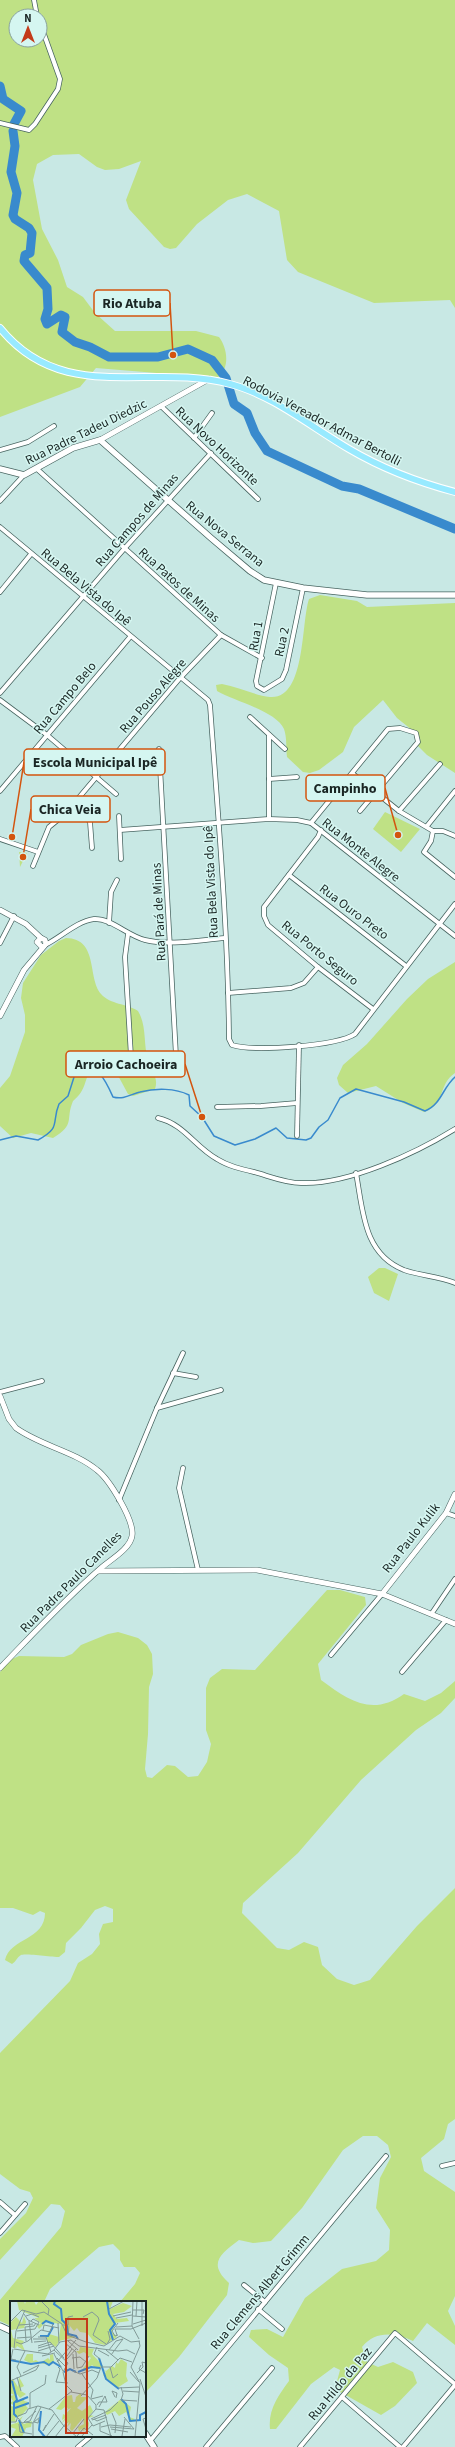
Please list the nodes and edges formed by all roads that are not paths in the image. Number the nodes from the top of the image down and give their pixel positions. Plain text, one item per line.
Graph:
1 (48, 43) edge
2 (0, 123) edge
3 (0, 328) edge
4 (210, 379) junction
5 (162, 407) junction
6 (212, 413) dead end
7 (54, 426) dead end
8 (194, 438) junction
9 (100, 440) junction
10 (0, 450) edge
11 (211, 453) junction
12 (0, 469) edge
13 (37, 469) junction
14 (24, 475) junction
15 (455, 492) edge
16 (258, 499) dead end
17 (0, 501) edge
18 (167, 501) junction
19 (0, 527) edge
20 (124, 549) junction
21 (31, 554) junction
22 (276, 582) junction
23 (303, 588) junction
24 (0, 592) edge
25 (455, 595) edge
26 (83, 597) junction
27 (221, 635) junction
28 (130, 637) junction
29 (262, 658) junction
30 (180, 678) junction
31 (264, 690) joint
32 (0, 692) edge
33 (0, 700) edge
34 (250, 717) dead end
35 (47, 735) junction
36 (269, 735) junction
37 (159, 748) dead end
38 (285, 750) dead end
39 (440, 764) dead end
40 (353, 774) junction
41 (298, 777) dead end
42 (96, 778) junction
43 (269, 779) junction
44 (0, 791) edge
45 (455, 791) edge
46 (376, 793) junction
47 (116, 794) dead end
48 (360, 811) dead end
49 (399, 811) junction
50 (65, 814) junction
51 (119, 816) dead end
52 (269, 819) junction
53 (218, 823) junction
54 (311, 823) junction
55 (164, 826) junction
56 (427, 826) junction
57 (120, 830) junction
58 (321, 830) junction
59 (433, 831) junction
60 (455, 836) edge
61 (0, 839) edge
62 (92, 848) dead end
63 (38, 852) junction
64 (121, 860) dead end
65 (32, 866) dead end
66 (289, 875) junction
67 (455, 877) edge
68 (118, 880) dead end
69 (455, 904) edge
70 (0, 910) edge
71 (14, 916) junction
72 (109, 923) junction
73 (438, 923) junction
74 (29, 927) junction
75 (64, 934) junction
76 (128, 934) junction
77 (455, 936) edge
78 (43, 938) junction
79 (224, 938) junction
80 (170, 942) junction
81 (0, 943) edge
82 (40, 945) junction
83 (406, 966) junction
84 (318, 968) junction
85 (228, 993) junction
86 (373, 1009) junction
87 (0, 1016) edge
88 (298, 1045) junction
89 (132, 1073) dead end
90 (177, 1074) dead end
91 (297, 1103) junction
92 (217, 1107) dead end
93 (158, 1118) dead end
94 (455, 1129) edge
95 (297, 1136) dead end
96 (356, 1173) junction
97 (455, 1283) edge
98 (183, 1353) dead end
99 (173, 1373) junction
100 (196, 1377) dead end
101 (42, 1381) dead end
102 (221, 1390) dead end
103 (0, 1392) edge
104 (0, 1396) edge
105 (162, 1397) junction
106 (169, 1405) junction
107 (156, 1408) junction
108 (183, 1468) dead end
109 (455, 1494) edge
110 (119, 1501) junction
111 (446, 1513) junction
112 (455, 1516) edge
113 (98, 1570) junction
114 (198, 1570) junction
115 (455, 1579) edge
116 (382, 1594) junction
117 (432, 1613) junction
118 (446, 1620) junction
119 (455, 1624) edge
120 (331, 1655) dead end
121 (0, 1668) edge
122 (402, 1672) dead end
123 (386, 2156) dead end
124 (455, 2163) edge
125 (442, 2166) dead end
126 (0, 2202) edge
127 (25, 2204) dead end
128 (15, 2215) junction
129 (0, 2233) edge
130 (244, 2285) dead end
131 (265, 2302) junction
132 (258, 2309) junction
133 (0, 2326) edge
134 (282, 2329) dead end
135 (10, 2331) edge
136 (272, 2368) dead end
137 (455, 2384) edge
138 (342, 2397) junction
139 (146, 2434) edge
140 (0, 2437) edge
141 (90, 2437) edge
142 (150, 2440) junction
143 (17, 2447) edge
144 (78, 2447) edge
145 (154, 2447) edge
146 (206, 2447) edge
147 (300, 2447) edge
148 (402, 2447) edge

1 - 2 street
3 - 4 highway, Rodovia Vereador Admar Bertolli
4 - 5 street, Rua Padre Tadeu Diedzic
4 - 15 highway, Rodovia Vereador Admar Bertolli
5 - 8 street, Rua Novo Horizonte
5 - 9 street, Rua Padre Tadeu Diedzic
6 - 8 street
7 - 10 street
8 - 11 street, Rua Novo Horizonte
9 - 13 main road, Rua Padre Tadeu Diedzic
9 - 18 main road, Rua Nova Serrana
11 - 16 street, Rua Novo Horizonte
11 - 18 street, Rua Campos de Minas
12 - 14 main road
13 - 14 main road, Rua Padre Tadeu Diedzic
13 - 20 street, Rua Patos de Minas
14 - 17 street, Rua Padre Tadeu Diedzic
18 - 20 street, Rua Campos de Minas
18 - 22 main road, Rua Nova Serrana
19 - 21 street, Rua Bela Vista do Ipê
20 - 26 street, Rua Campos de Minas
20 - 27 street, Rua Patos de Minas
21 - 24 street
21 - 26 street, Rua Bela Vista do Ipê
22 - 23 main road, Rua Nova Serrana
22 - 29 street, Rua 1
23 - 25 main road, Rua Nova Serrana
23 - 31 street, Rua 2
26 - 28 street, Rua Bela Vista do Ipê
26 - 32 street, Rua Campos de Minas
27 - 29 street, Rua Patos de Minas
27 - 30 street, Rua Pouso Alegre
28 - 30 street, Rua Bela Vista do Ipê
28 - 35 street, Rua Campo Belo
29 - 31 street, Rua 1
30 - 42 street, Rua Pouso Alegre
30 - 53 street, Rua Bela Vista do Ipê
33 - 35 street
34 - 36 street
35 - 42 street
35 - 44 street, Rua Campo Belo
36 - 38 street
36 - 43 street
37 - 55 street, Rua Pará de Minas
39 - 49 street
40 - 46 street
40 - 46 street
40 - 54 street
41 - 43 street
42 - 47 street
42 - 50 street, Rua Pouso Alegre
43 - 52 street
45 - 56 street
46 - 48 street
46 - 49 street
49 - 56 street
50 - 62 street
50 - 63 street, Rua Pouso Alegre
51 - 57 street
52 - 53 street, Rua Monte Alegre
52 - 54 street, Rua Monte Alegre
53 - 55 street, Rua Monte Alegre
53 - 79 street, Rua Bela Vista do Ipê
54 - 58 street, Rua Monte Alegre
55 - 57 street, Rua Monte Alegre
55 - 80 street, Rua Pará de Minas
56 - 59 street
57 - 64 street
58 - 66 street, Rua Porto Seguro
58 - 73 street, Rua Monte Alegre
59 - 60 street
59 - 67 street
61 - 63 street
63 - 65 street, Rua Pouso Alegre
66 - 83 street, Rua Ouro Preto
66 - 84 street, Rua Porto Seguro
68 - 72 street
69 - 73 street, Rua Bela Vista do Ipê
70 - 71 street
71 - 74 street
71 - 81 street
72 - 75 street
72 - 76 street
73 - 77 street, Rua Monte Alegre
73 - 83 street, Rua Bela Vista do Ipê
74 - 78 street
74 - 82 street
75 - 78 street
75 - 82 street
76 - 80 street
76 - 89 street
78 - 82 street
78 - 82 street
79 - 80 street
79 - 85 street, Rua Bela Vista do Ipê
80 - 90 street, Rua Pará de Minas
82 - 87 street
83 - 86 street, Rua Bela Vista do Ipê
84 - 85 street
84 - 86 street, Rua Porto Seguro
85 - 88 street, Rua Bela Vista do Ipê
86 - 88 street, Rua Bela Vista do Ipê
88 - 91 street
91 - 92 street
91 - 95 street
93 - 96 street
94 - 96 street
96 - 97 street
98 - 99 street
99 - 100 street
99 - 105 street
101 - 103 street
102 - 106 street
104 - 110 street, Rua Padre Paulo Canelles
105 - 106 street
105 - 107 street
106 - 107 street
107 - 110 street
108 - 114 street
109 - 111 street, Rua Paulo Kulik
110 - 113 street, Rua Padre Paulo Canelles
111 - 112 street
111 - 116 street, Rua Paulo Kulik
113 - 114 street
113 - 121 street, Rua Padre Paulo Canelles
114 - 116 street
115 - 117 street
116 - 117 street
116 - 120 street
117 - 118 street
118 - 119 street
118 - 122 street
123 - 131 street, Rua Clemens Albert Grimm
124 - 125 street
126 - 128 street
127 - 128 street
128 - 129 street
130 - 131 street
131 - 132 street, Rua Clemens Albert Grimm
132 - 134 street
132 - 142 street, Rua Clemens Albert Grimm
133 - 135 main road
136 - 146 street
137 - 138 street, Rua Hildo da Paz
137 - 148 street
138 - 147 street, Rua Hildo da Paz
138 - 148 street
139 - 142 main road
140 - 143 street
141 - 144 street
142 - 145 main road

